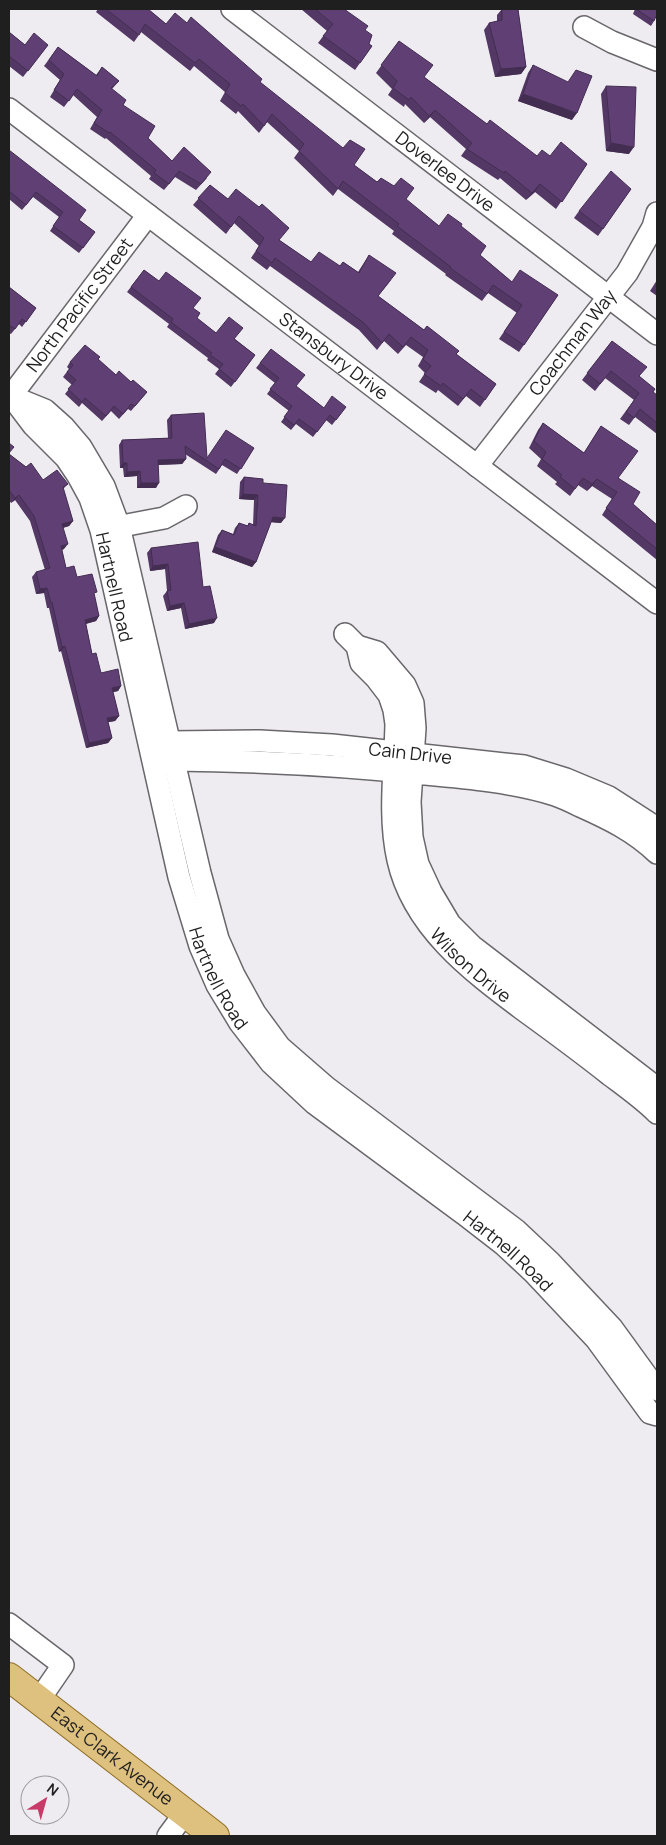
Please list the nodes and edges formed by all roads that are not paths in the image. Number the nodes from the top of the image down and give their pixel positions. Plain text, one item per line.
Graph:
1 (232, 9) edge
2 (584, 27) dead end
3 (657, 60) edge
4 (9, 109) edge
5 (657, 213) edge
6 (148, 215) junction
7 (608, 296) junction
8 (657, 334) edge
9 (10, 395) edge
10 (477, 466) junction
11 (186, 506) dead end
12 (110, 528) junction
13 (657, 603) edge
14 (351, 640) dead end
15 (161, 753) junction
16 (404, 762) junction
17 (651, 825) edge
18 (657, 852) edge
19 (581, 1041) junction
20 (657, 1088) edge
21 (657, 1113) edge
22 (469, 1206) junction
23 (657, 1390) edge
24 (657, 1415) edge
25 (9, 1624) edge
26 (9, 1677) edge
27 (38, 1700) junction
28 (185, 1813) junction
29 (168, 1836) edge
30 (215, 1836) edge

1 - 7 street, Doverlee Drive
2 - 3 street
4 - 6 street, Stansbury Drive
5 - 7 street, Coachman Way
6 - 9 street, North Pacific Street
6 - 10 street, Stansbury Drive
7 - 8 street, Doverlee Drive
7 - 10 street, Coachman Way
9 - 12 street, Hartnell Road
10 - 13 street, Stansbury Drive
11 - 12 street
12 - 15 street, Hartnell Road
14 - 16 street, Wilson Drive
15 - 16 street, Cain Drive
15 - 22 street, Hartnell Road
16 - 17 street, Cain Drive
16 - 19 street, Wilson Drive
17 - 18 street, Cain Drive
19 - 20 street, Wilson Drive
19 - 21 street, Wilson Drive
22 - 23 street, Hartnell Road
22 - 24 street, Hartnell Road
25 - 27 street
26 - 27 main road, East Clark Avenue
27 - 28 main road, East Clark Avenue
28 - 29 street
28 - 30 main road, East Clark Avenue

